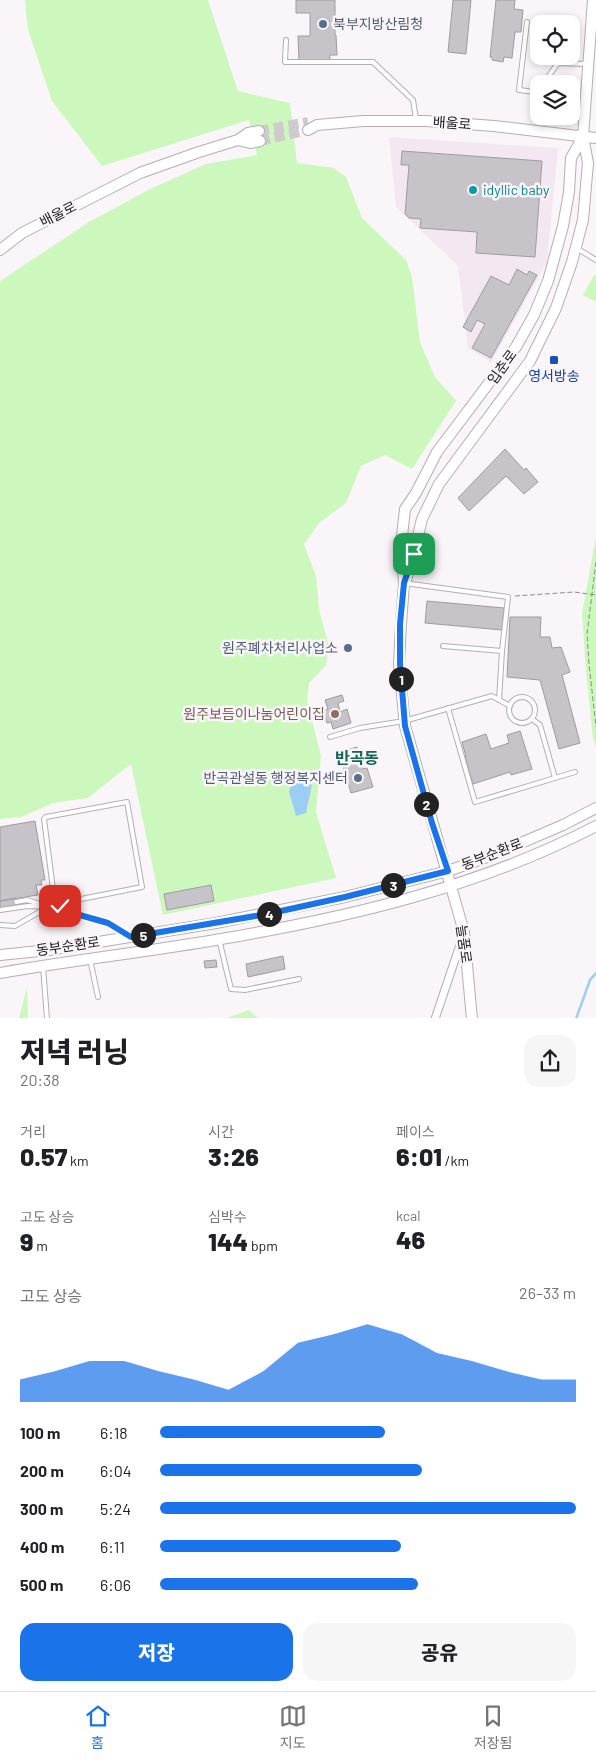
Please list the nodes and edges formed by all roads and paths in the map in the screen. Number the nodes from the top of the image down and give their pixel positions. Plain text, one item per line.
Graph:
1 (593, 0) edge
2 (527, 22) dead end
3 (286, 40) dead end
4 (588, 64) junction
5 (550, 75) edge
6 (530, 91) edge
7 (416, 121) junction
8 (311, 126) tunnel mouth
9 (260, 136) tunnel mouth
10 (583, 137) junction
11 (596, 138) edge
12 (576, 248) junction
13 (0, 250) edge
14 (596, 260) edge
15 (596, 562) edge
16 (404, 583) junction
17 (592, 594) junction
18 (596, 595) edge
19 (508, 597) junction
20 (442, 646) dead end
21 (502, 651) junction
22 (499, 700) junction
23 (510, 706) junction
24 (448, 708) junction
25 (532, 719) junction
26 (404, 721) junction
27 (596, 727) edge
28 (330, 737) dead end
29 (575, 772) dead end
30 (555, 778) junction
31 (596, 808) edge
32 (596, 826) edge
33 (448, 871) junction
34 (452, 886) junction
35 (16, 902) dead end
36 (48, 907) junction
37 (0, 910) edge
38 (62, 910) junction
39 (216, 923) junction
40 (0, 925) edge
41 (464, 932) junction
42 (131, 937) junction
43 (219, 939) junction
44 (0, 955) edge
45 (90, 959) junction
46 (43, 965) junction
47 (0, 973) edge
48 (299, 979) dead end
49 (98, 997) dead end
50 (47, 1018) edge
51 (435, 1018) edge
52 (472, 1018) edge

1 - 4 street, 입춘로
2 - 6 lane
3 - 7 lane
4 - 5 lane
4 - 10 street, 입춘로
7 - 8 street, 배울로
7 - 10 street, 배울로
9 - 13 street, 배울로
10 - 11 street, 배울로
10 - 12 street, 입춘로
10 - 16 street, 입춘로
12 - 14 lane
12 - 16 street, 입춘로
15 - 17 path
16 - 19 lane
16 - 26 street, 입춘로
17 - 18 path
17 - 19 path
17 - 27 path
19 - 21 lane
20 - 21 lane
21 - 22 lane
22 - 23 lane
22 - 24 lane
23 - 25 lane
23 - 25 lane
24 - 26 lane
24 - 30 lane
25 - 30 lane
26 - 28 lane
26 - 33 street, 입춘로
29 - 30 lane
31 - 33 street, 동부순환로
32 - 34 street, 동부순환로
33 - 34 street, 늘품로
33 - 39 street, 동부순환로
34 - 41 street, 늘품로
34 - 43 street, 동부순환로
35 - 36 lane
36 - 37 lane
36 - 38 lane
36 - 38 lane
36 - 40 lane
38 - 42 lane
39 - 42 street, 동부순환로
39 - 43 street
41 - 51 street
41 - 52 street, 늘품로
42 - 44 street, 동부순환로
43 - 45 street, 동부순환로
43 - 48 lane
45 - 46 street, 동부순환로
45 - 49 lane
46 - 47 street, 동부순환로
46 - 50 lane

